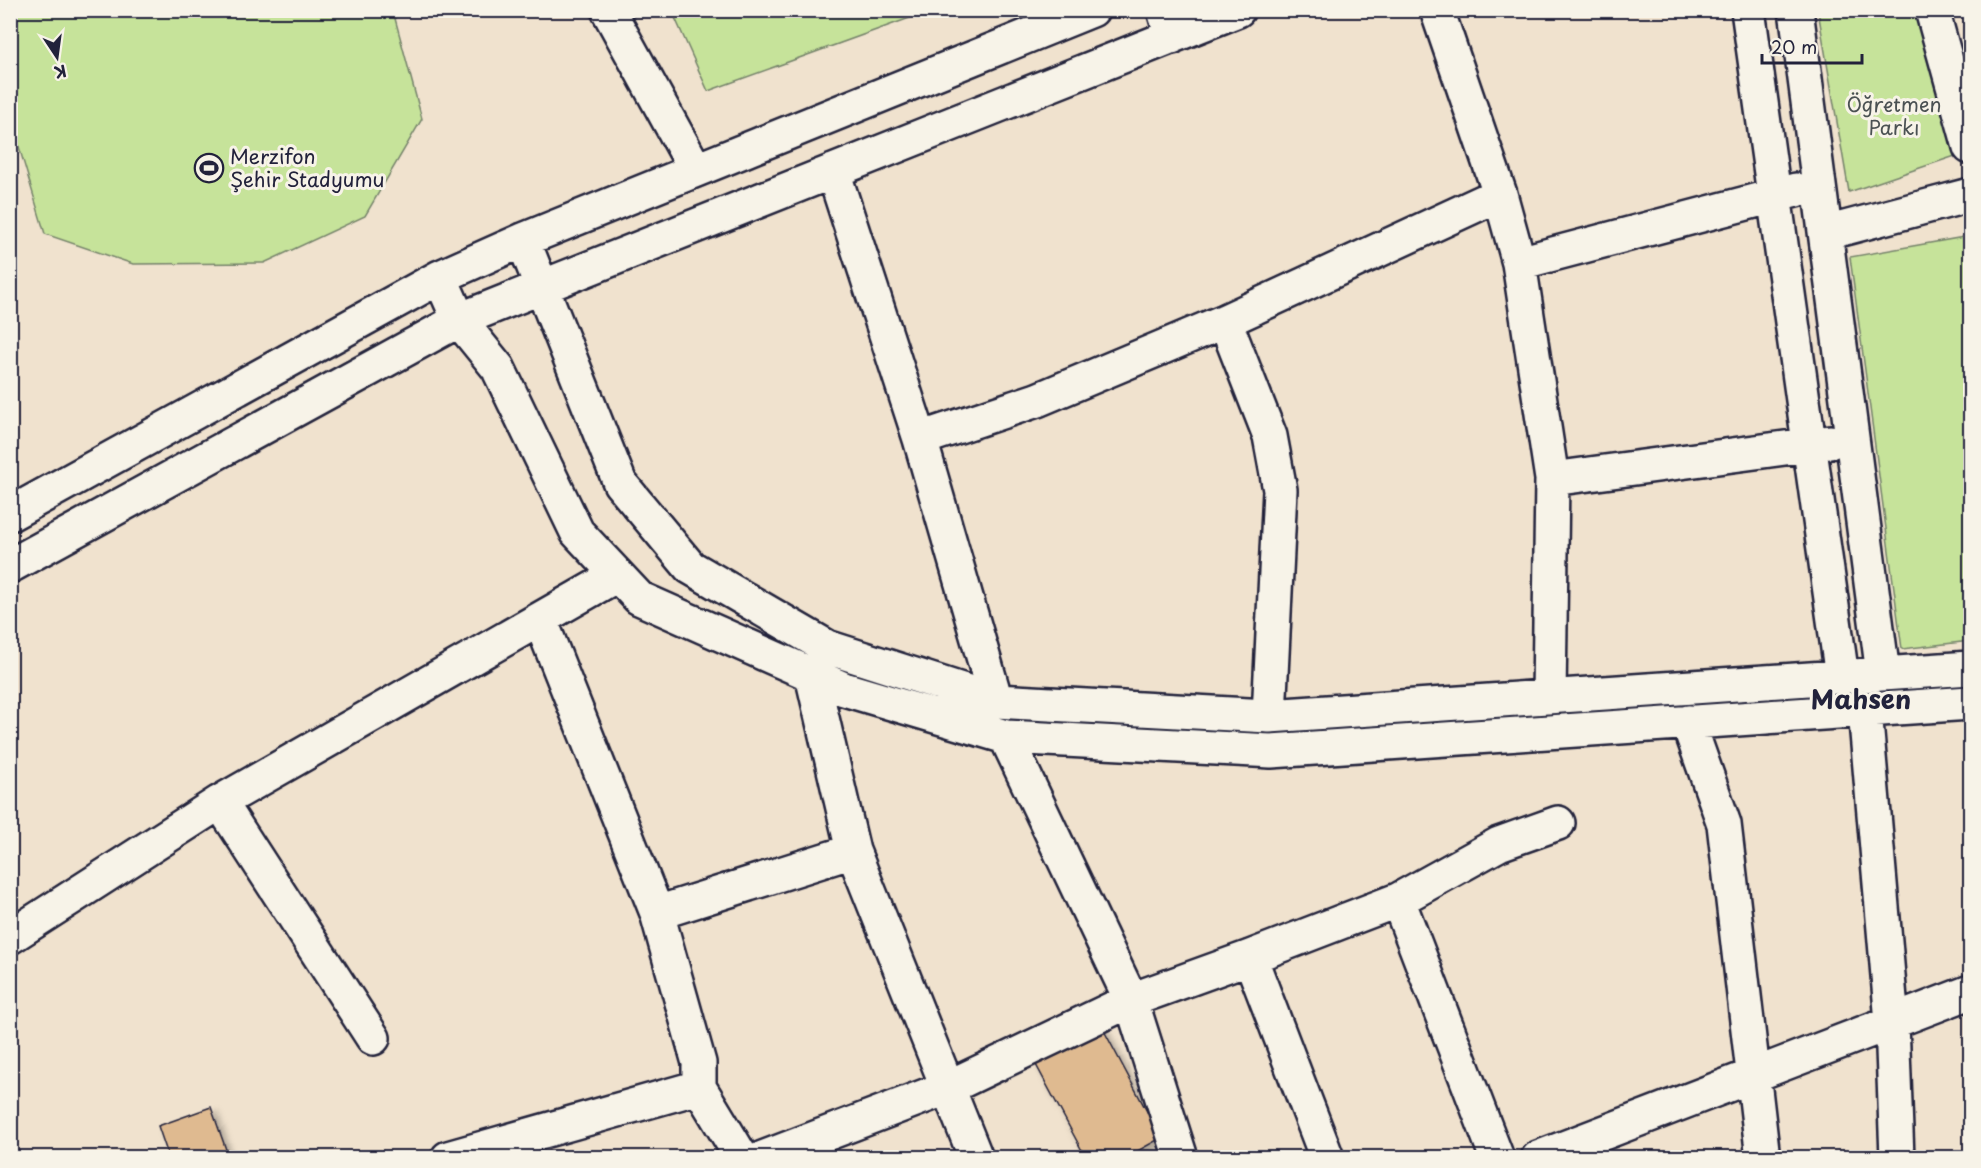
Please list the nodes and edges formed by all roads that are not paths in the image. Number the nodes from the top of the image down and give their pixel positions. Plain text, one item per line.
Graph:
1 (608, 10) edge
2 (1092, 10) edge
3 (1238, 10) edge
4 (1437, 10) edge
5 (1748, 10) edge
6 (1796, 10) edge
7 (1932, 10) edge
8 (1168, 24) edge
9 (1971, 147) edge
10 (696, 170) junction
11 (833, 171) junction
12 (1819, 182) junction
13 (1500, 194) junction
14 (1971, 195) edge
15 (1774, 197) junction
16 (1826, 232) junction
17 (523, 240) junction
18 (1519, 263) junction
19 (440, 277) junction
20 (541, 287) junction
21 (459, 320) junction
22 (1225, 321) junction
23 (920, 439) junction
24 (1852, 439) junction
25 (1810, 444) junction
26 (1552, 479) junction
27 (10, 514) edge
28 (10, 566) edge
29 (617, 575) junction
30 (540, 619) junction
31 (1971, 668) edge
32 (1883, 674) junction
33 (812, 675) junction
34 (1842, 677) junction
35 (1549, 697) junction
36 (996, 701) junction
37 (1971, 703) edge
38 (1865, 710) junction
39 (1269, 716) junction
40 (1688, 722) junction
41 (1006, 737) junction
42 (220, 802) junction
43 (1558, 823) dead end
44 (853, 851) junction
45 (1398, 900) junction
46 (657, 913) junction
47 (10, 937) edge
48 (1250, 957) junction
49 (1971, 992) edge
50 (1131, 1000) junction
51 (1892, 1022) junction
52 (373, 1038) dead end
53 (1753, 1074) junction
54 (699, 1087) junction
55 (949, 1087) junction
56 (448, 1158) edge
57 (742, 1158) edge
58 (763, 1158) edge
59 (976, 1158) edge
60 (1181, 1158) edge
61 (1327, 1158) edge
62 (1497, 1158) edge
63 (1538, 1158) edge
64 (1763, 1158) edge
65 (1897, 1158) edge

1 - 10 street
2 - 10 street
3 - 8 street
4 - 13 street
5 - 15 street
6 - 12 street
7 - 9 street
8 - 11 street
10 - 17 street
11 - 20 street
11 - 23 street
12 - 15 street
12 - 16 street
13 - 18 street
13 - 22 street
14 - 16 street
15 - 18 street
15 - 25 street
16 - 24 street
17 - 19 street
17 - 20 street
18 - 26 street
19 - 21 street
19 - 27 street
20 - 21 street
20 - 36 street
21 - 28 street
21 - 29 street
22 - 23 street
22 - 39 street
23 - 36 street
24 - 25 street
24 - 32 street
25 - 26 street
25 - 34 street
26 - 35 street
29 - 30 street
29 - 33 street
30 - 42 street
30 - 46 street
31 - 32 street
32 - 34 street
33 - 41 street
33 - 44 street
34 - 35 street
35 - 39 street
36 - 39 street
37 - 38 street
38 - 40 street
38 - 51 street
40 - 41 street
40 - 53 street
41 - 50 street
42 - 47 street
42 - 52 street
43 - 45 street
44 - 46 street
44 - 55 street
45 - 48 street
45 - 62 street
46 - 54 street
48 - 50 street
48 - 61 street
49 - 51 street
50 - 55 street
50 - 60 street
51 - 53 street
51 - 65 street
53 - 63 street
53 - 64 street
54 - 56 street
54 - 57 street
55 - 58 street
55 - 59 street

